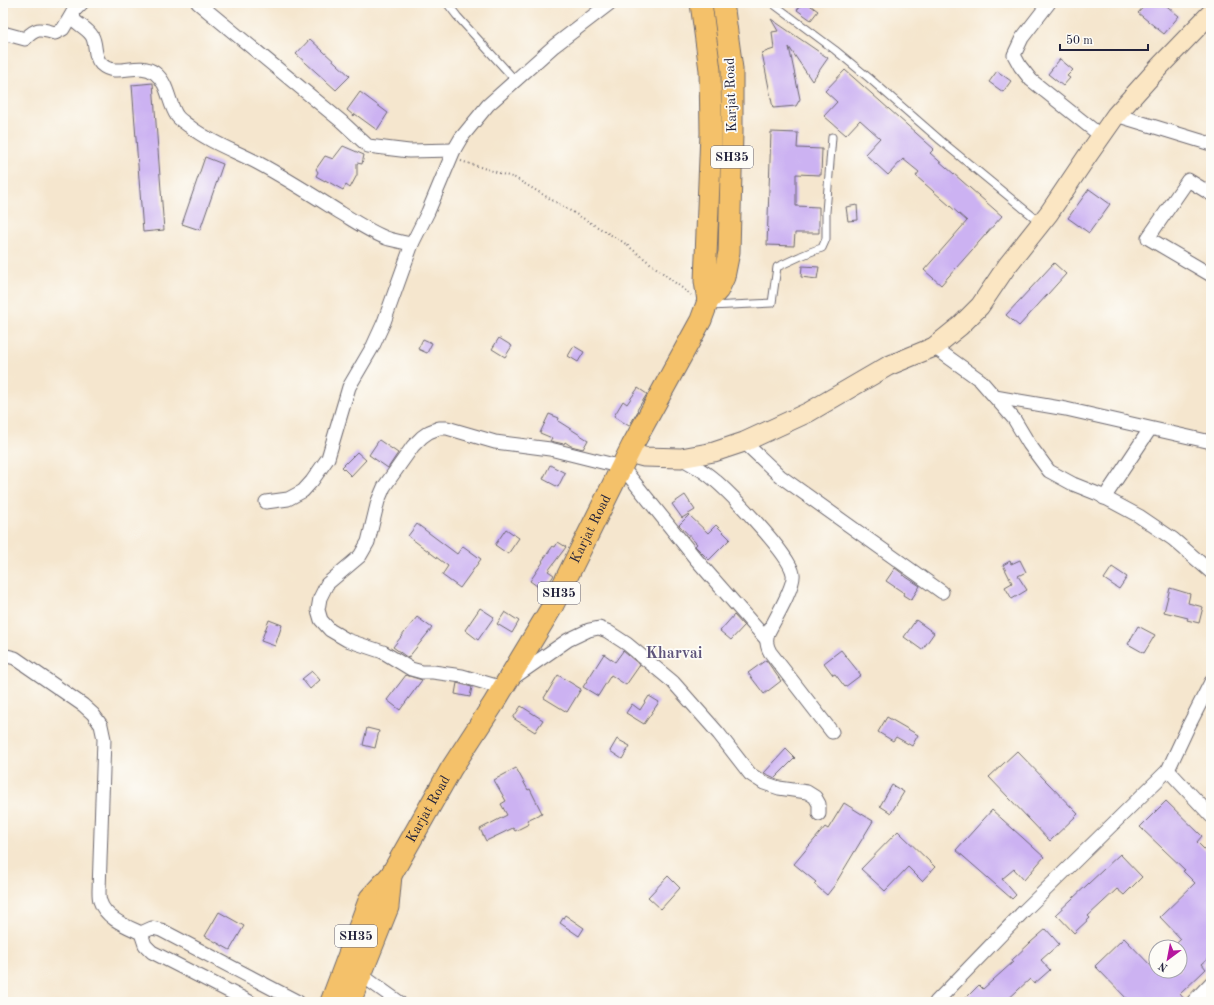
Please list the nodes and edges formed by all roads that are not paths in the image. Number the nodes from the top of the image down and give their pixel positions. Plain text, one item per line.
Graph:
1 (198, 3) edge
2 (447, 3) edge
3 (610, 3) edge
4 (701, 3) edge
5 (724, 3) edge
6 (772, 3) edge
7 (1049, 3) edge
8 (78, 8) edge
9 (1211, 14) edge
10 (3, 33) edge
11 (515, 80) junction
12 (1116, 115) junction
13 (1101, 136) junction
14 (832, 137) dead end
15 (1211, 144) edge
16 (452, 154) junction
17 (1211, 194) edge
18 (1041, 223) junction
19 (412, 244) junction
20 (1211, 275) edge
21 (707, 303) junction
22 (934, 347) junction
23 (995, 397) junction
24 (1150, 429) junction
25 (744, 442) junction
26 (1211, 442) edge
27 (681, 458) junction
28 (626, 460) junction
29 (1104, 498) junction
30 (266, 502) dead end
31 (1211, 572) edge
32 (942, 592) dead end
33 (766, 640) junction
34 (3, 657) edge
35 (1211, 682) edge
36 (505, 685) junction
37 (832, 732) dead end
38 (1168, 770) junction
39 (819, 814) dead end
40 (1211, 816) edge
41 (391, 875) junction
42 (141, 934) junction
43 (360, 974) junction
44 (1211, 983) edge
45 (250, 1002) edge
46 (298, 1002) edge
47 (331, 1002) edge
48 (350, 1002) edge
49 (399, 1002) edge
50 (936, 1002) edge
51 (1193, 1002) edge

1 - 16 street
2 - 11 lane
3 - 11 street
4 - 21 main road, Karjat Road / SH35
5 - 21 main road, Karjat Road / SH35
6 - 18 lane
7 - 13 street
8 - 10 street
8 - 19 street
9 - 12 street
11 - 16 street
12 - 13 street
12 - 15 street
13 - 18 street
14 - 21 lane
16 - 19 street
17 - 20 street
18 - 22 street
19 - 30 street
21 - 28 main road, Karjat Road / SH35
22 - 23 street
22 - 25 street
23 - 24 street
23 - 29 street
24 - 26 street
24 - 29 street
25 - 27 street
25 - 32 street
27 - 28 street
27 - 33 street
28 - 33 street
28 - 36 main road, Karjat Road / SH35
28 - 36 street
29 - 31 street
33 - 37 street
34 - 42 street
35 - 38 street
36 - 39 street
36 - 41 main road, Karjat Road / SH35
38 - 40 street
38 - 50 street
41 - 43 main road, Karjat Road / SH35
41 - 47 main road, Karjat Road / SH35
42 - 45 street
42 - 46 street
43 - 48 main road, Karjat Road / SH35
43 - 49 street
44 - 51 street

